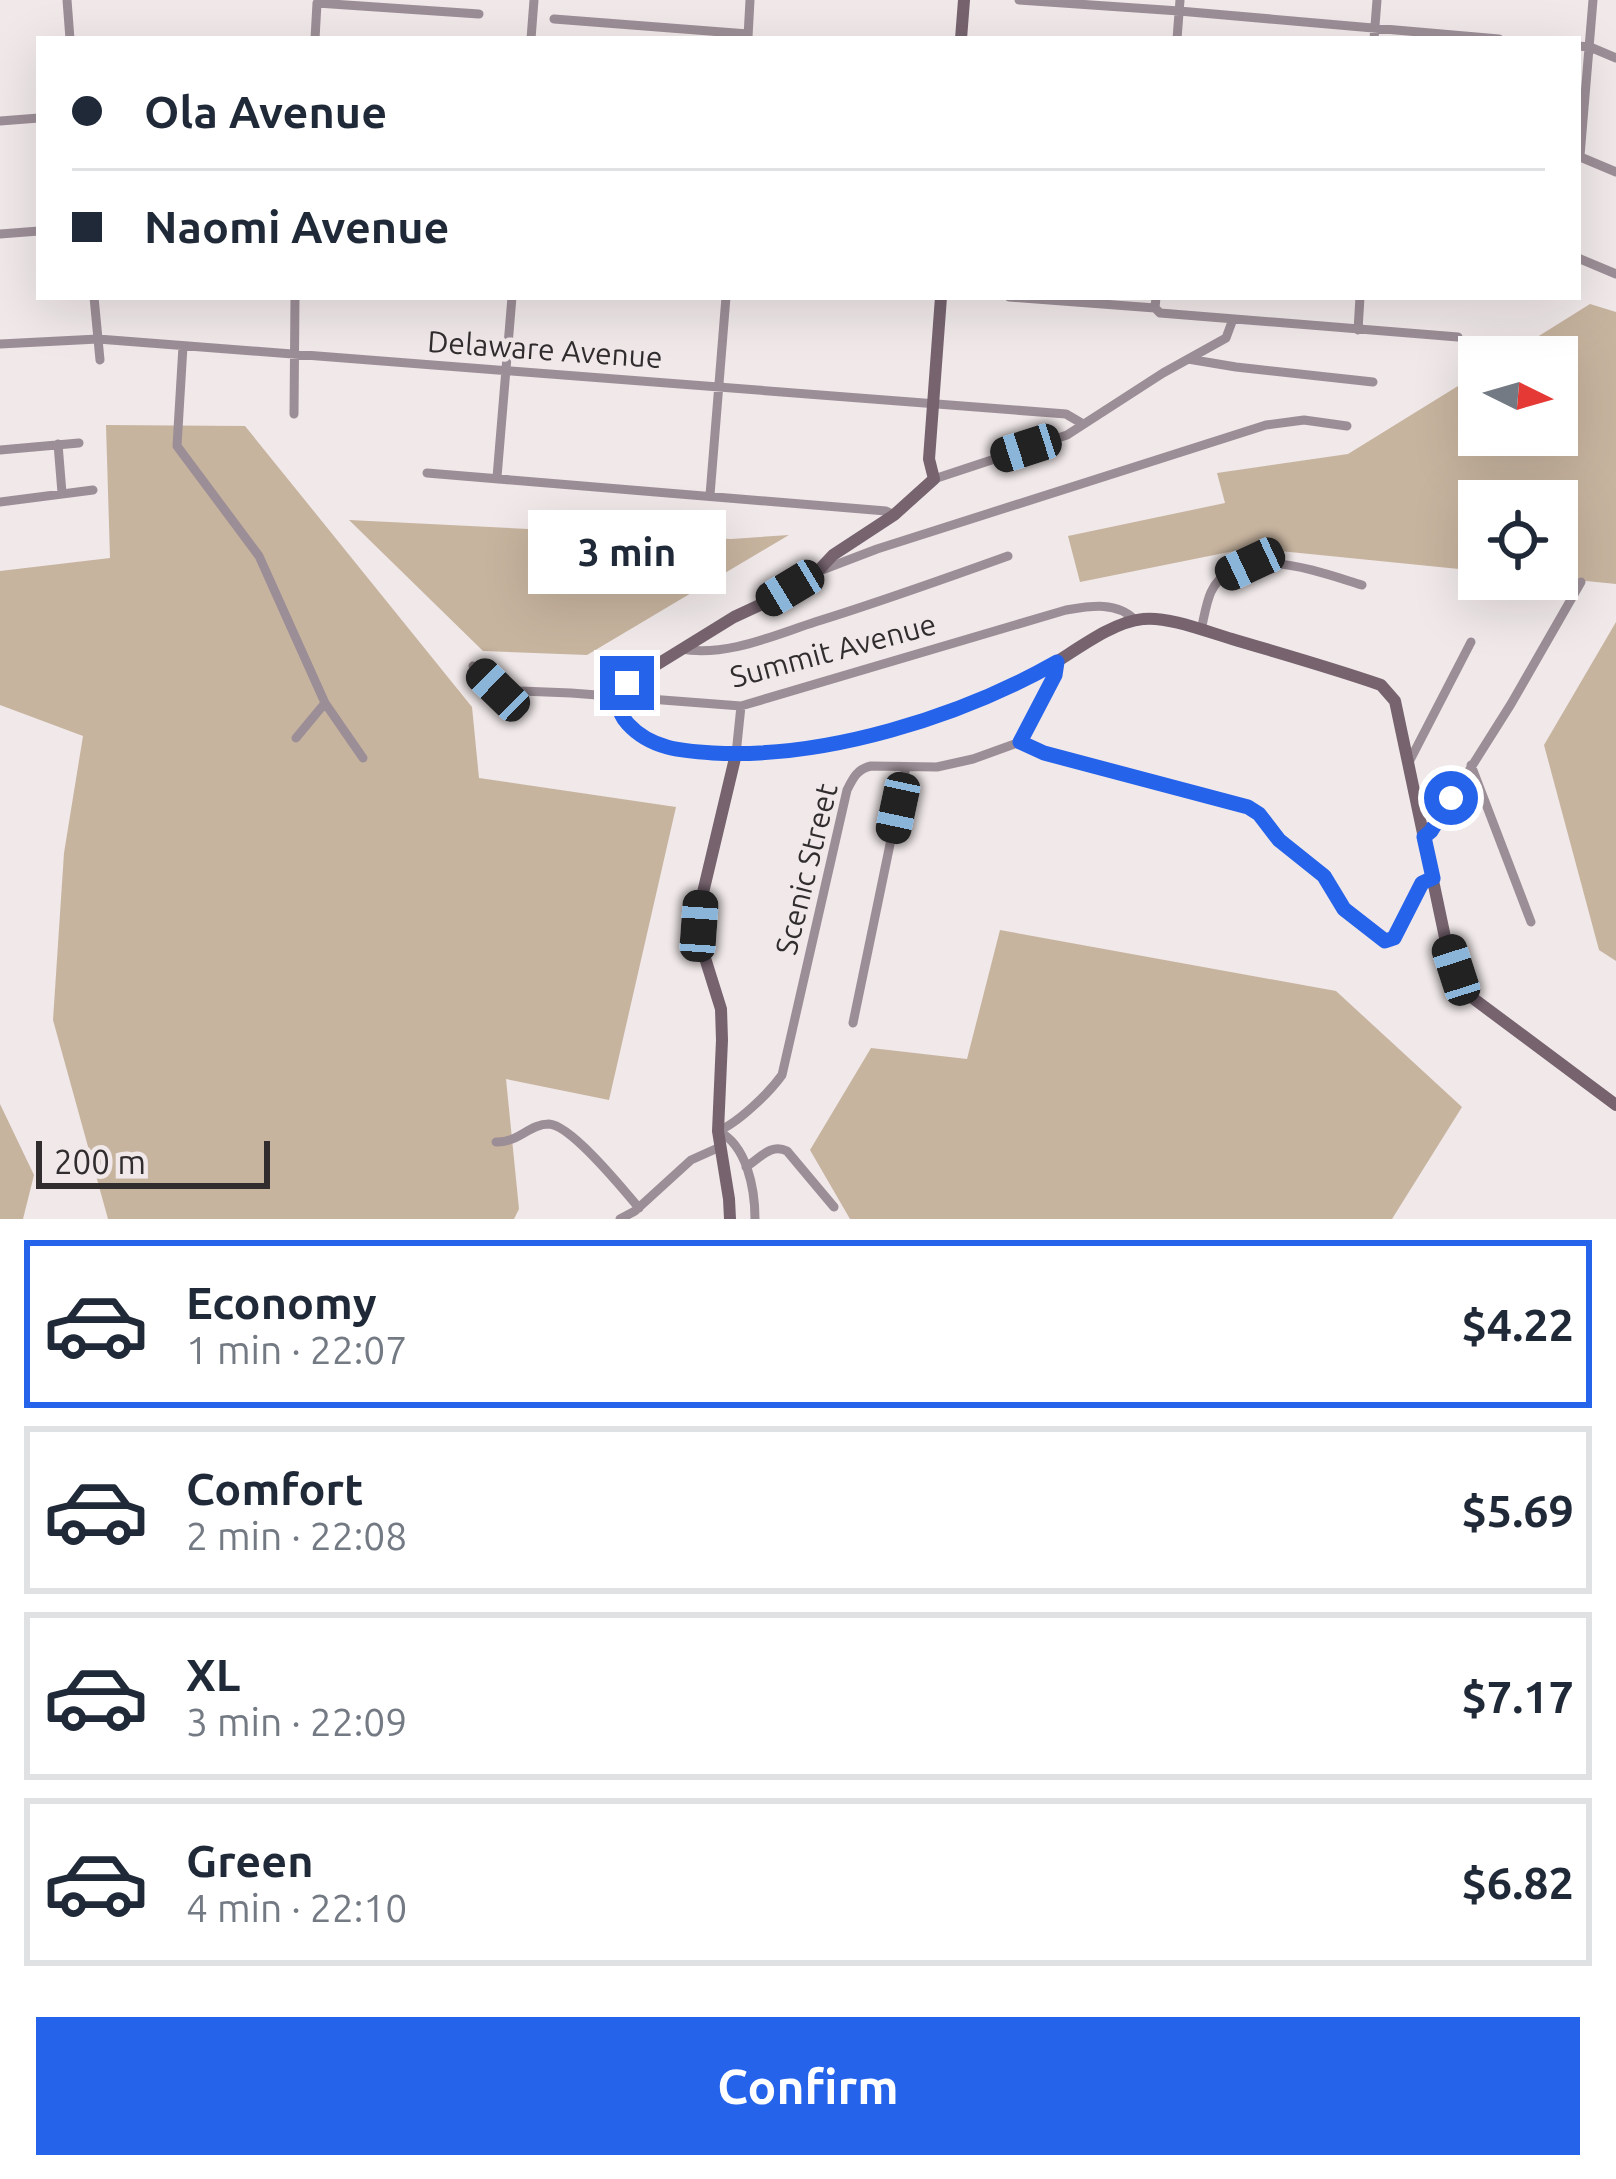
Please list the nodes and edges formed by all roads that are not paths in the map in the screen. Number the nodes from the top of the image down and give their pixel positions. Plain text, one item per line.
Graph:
1 (67, 0) edge
2 (534, 0) edge
3 (750, 0) edge
4 (964, 0) edge
5 (1019, 0) edge
6 (1377, 0) edge
7 (1593, 0) edge
8 (317, 3) edge
9 (1179, 5) edge
10 (479, 14) dead end
11 (554, 19) dead end
12 (1374, 33) edge
13 (70, 36) edge
14 (315, 36) edge
15 (531, 36) edge
16 (737, 36) edge
17 (748, 36) edge
18 (961, 36) edge
19 (1177, 36) edge
20 (1436, 36) edge
21 (1584, 47) edge
22 (1616, 58) edge
23 (1581, 112) edge
24 (36, 118) edge
25 (0, 122) edge
26 (1581, 157) edge
27 (1616, 172) edge
28 (36, 231) edge
29 (0, 234) edge
30 (1581, 259) edge
31 (1616, 274) edge
32 (94, 300) edge
33 (295, 300) edge
34 (512, 300) edge
35 (726, 300) edge
36 (941, 300) edge
37 (1058, 300) edge
38 (1360, 300) edge
39 (1157, 306) edge
40 (1233, 319) junction
41 (1358, 330) junction
42 (1458, 337) dead end
43 (98, 339) junction
44 (0, 344) edge
45 (183, 346) junction
46 (293, 353) junction
47 (1188, 358) junction
48 (100, 360) dead end
49 (1149, 365) dead end
50 (506, 371) junction
51 (1163, 373) junction
52 (1373, 382) dead end
53 (719, 386) junction
54 (933, 403) junction
55 (294, 414) dead end
56 (1083, 424) junction
57 (1347, 426) dead end
58 (79, 443) dead end
59 (58, 445) junction
60 (0, 450) edge
61 (427, 473) dead end
62 (497, 477) junction
63 (934, 479) junction
64 (94, 490) dead end
65 (62, 493) junction
66 (710, 495) junction
67 (0, 502) edge
68 (894, 515) junction
69 (1007, 556) dead end
70 (817, 572) junction
71 (1581, 582) dead end
72 (1362, 585) dead end
73 (1136, 620) junction
74 (1201, 630) junction
75 (1471, 642) dead end
76 (681, 649) junction
77 (1057, 662) junction
78 (472, 666) dead end
79 (619, 698) junction
80 (325, 703) junction
81 (741, 706) junction
82 (296, 738) dead end
83 (1020, 742) junction
84 (736, 754) junction
85 (363, 758) dead end
86 (1409, 762) junction
87 (1471, 765) junction
88 (906, 767) junction
89 (1424, 837) junction
90 (1433, 878) junction
91 (1532, 922) dead end
92 (854, 1023) dead end
93 (1616, 1105) edge
94 (719, 1139) junction
95 (496, 1142) dead end
96 (746, 1167) junction
97 (834, 1207) dead end
98 (639, 1208) junction
99 (620, 1219) edge
100 (730, 1219) edge
101 (755, 1219) edge

1 - 13 street
2 - 15 street
3 - 17 street
4 - 18 street
5 - 9 street
6 - 12 street
7 - 21 street
8 - 10 street
8 - 14 street
9 - 12 street
9 - 19 street
11 - 16 street
12 - 20 street
21 - 22 street
21 - 23 street
24 - 25 street
26 - 27 street
28 - 29 street
30 - 31 street
32 - 43 street
33 - 46 street
34 - 50 street
35 - 53 street
36 - 54 street
37 - 39 street
38 - 41 street
39 - 40 street
40 - 41 street
40 - 47 street
41 - 42 street
43 - 44 street, Delaware Avenue
43 - 45 street, Delaware Avenue
43 - 48 street
45 - 46 street, Delaware Avenue
45 - 80 street
46 - 50 street, Delaware Avenue
46 - 55 street
47 - 51 street
47 - 52 street
49 - 51 street
50 - 53 street, Delaware Avenue
50 - 62 street
51 - 56 street
53 - 54 street, Delaware Avenue
53 - 66 street
54 - 56 street, Delaware Avenue
54 - 63 street
56 - 63 street
57 - 70 street
58 - 59 street
59 - 60 street
59 - 65 street
61 - 62 street
62 - 66 street
63 - 68 street
64 - 65 street
65 - 67 street
66 - 68 street
68 - 70 street
69 - 76 street
70 - 76 street
71 - 87 street
72 - 74 street
73 - 74 street
73 - 77 street
73 - 81 street, Summit Avenue
74 - 86 street
75 - 86 street
76 - 79 street
77 - 83 street
77 - 84 street
78 - 79 street, Summit Avenue
79 - 81 street, Summit Avenue
79 - 84 street
80 - 82 street
80 - 85 street
81 - 84 street
83 - 88 street, Scenic Street
83 - 90 street
84 - 94 street
86 - 89 street
87 - 89 street
87 - 91 street
88 - 92 street
88 - 94 street, Scenic Street
89 - 90 street
90 - 93 street
94 - 96 street
94 - 98 street, Scenic Street
94 - 100 street
95 - 98 street
96 - 97 street
96 - 101 street
98 - 99 street, Scenic Street

